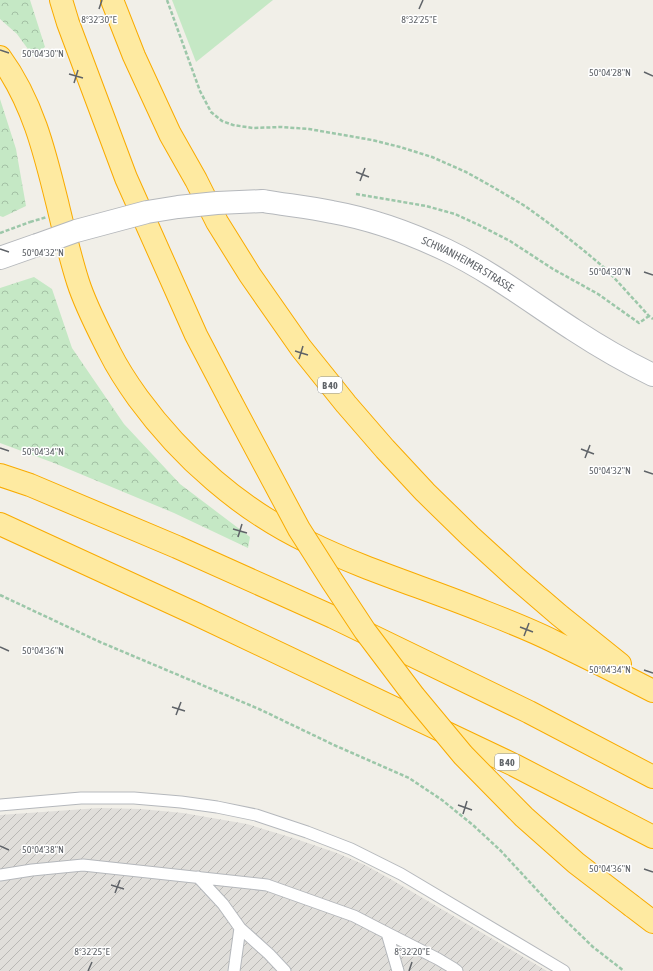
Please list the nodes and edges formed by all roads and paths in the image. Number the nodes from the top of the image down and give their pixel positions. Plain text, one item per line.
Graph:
1 (61, 0) edge
2 (112, 0) edge
3 (166, 0) edge
4 (0, 57) edge
5 (30, 222) dead end
6 (0, 233) edge
7 (0, 258) edge
8 (653, 319) edge
9 (653, 375) edge
10 (0, 475) edge
11 (0, 526) edge
12 (0, 595) edge
13 (653, 690) edge
14 (653, 777) edge
15 (0, 805) edge
16 (653, 837) edge
17 (0, 875) edge
18 (198, 877) junction
19 (653, 922) edge
20 (240, 928) junction
21 (387, 933) junction
22 (234, 971) edge
23 (285, 971) edge
24 (398, 971) edge
25 (457, 971) edge
26 (564, 971) edge
27 (624, 971) edge

1 - 19 highway, B 40, bridge
2 - 13 highway, B 40
3 - 8 path
4 - 13 highway
5 - 6 path
7 - 9 street, SCHWANHEIMER STRASSE, bridge
10 - 14 highway
11 - 16 highway, B 40
12 - 27 path
15 - 26 lane
17 - 18 lane
18 - 20 lane
18 - 21 lane
20 - 22 lane
20 - 23 lane
21 - 24 lane
21 - 25 lane

